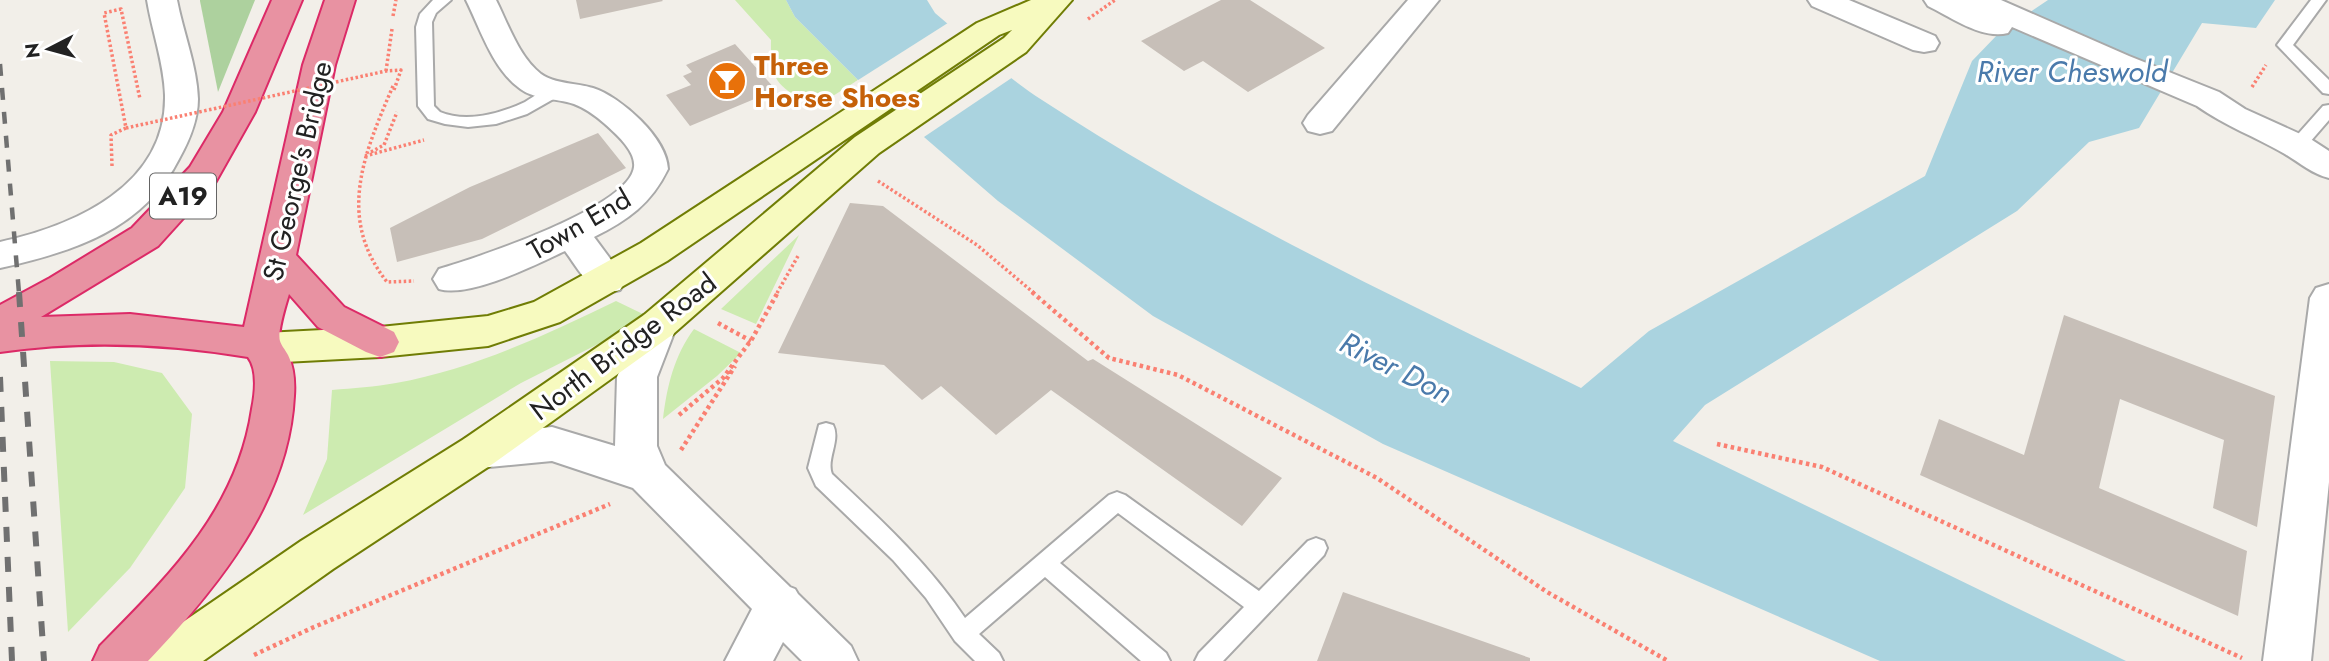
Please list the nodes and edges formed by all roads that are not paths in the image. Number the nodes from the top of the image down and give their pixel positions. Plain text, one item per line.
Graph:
1 (162, 0) edge
2 (287, 0) edge
3 (340, 0) edge
4 (444, 0) edge
5 (481, 0) edge
6 (1057, 0) edge
7 (1424, 0) edge
8 (1823, 0) edge
9 (1939, 0) edge
10 (1976, 0) edge
11 (2319, 0) edge
12 (1924, 43) dead end
13 (558, 89) junction
14 (2329, 89) edge
15 (2213, 110) junction
16 (2329, 110) edge
17 (1320, 123) dead end
18 (2297, 146) junction
19 (861, 150) junction
20 (2329, 167) edge
21 (572, 234) junction
22 (0, 255) edge
23 (279, 259) junction
24 (452, 279) road end
25 (607, 280) junction
26 (2329, 298) edge
27 (0, 322) edge
28 (658, 325) junction
29 (0, 337) edge
30 (380, 342) junction
31 (262, 346) junction
32 (825, 431) dead end
33 (479, 451) junction
34 (2319, 464) edge
35 (648, 476) junction
36 (1316, 548) dead end
37 (1045, 564) junction
38 (779, 603) junction
39 (1260, 605) junction
40 (963, 634) junction
41 (117, 661) edge
42 (165, 661) edge
43 (749, 661) edge
44 (834, 661) edge
45 (991, 661) edge
46 (1157, 661) edge
47 (1207, 661) edge
48 (2287, 661) edge

1 - 22 street
2 - 27 highway, St George's Bridge / A19
3 - 23 highway, St George's Bridge
4 - 13 lane
5 - 13 street, Town End
6 - 19 street, North Bridge Road
7 - 17 street
8 - 12 street
9 - 15 street
10 - 15 street
11 - 14 lane
13 - 21 street, Town End
15 - 18 street
16 - 18 lane
18 - 20 street
19 - 25 street, North Bridge Road
19 - 28 street, North Bridge Road
21 - 24 street, Town End
21 - 25 street
23 - 30 highway
23 - 31 highway, St George's Bridge
25 - 30 street, North Bridge Road
26 - 34 street
28 - 33 street, North Bridge Road
28 - 35 street
29 - 31 highway
30 - 31 street, North Bridge Road
31 - 41 highway
32 - 40 lane
33 - 35 street
33 - 42 street, North Bridge Road
34 - 48 street
35 - 38 street
36 - 39 lane
37 - 39 lane
37 - 40 lane
37 - 46 lane
38 - 43 street
38 - 44 street
39 - 47 lane
40 - 45 lane

